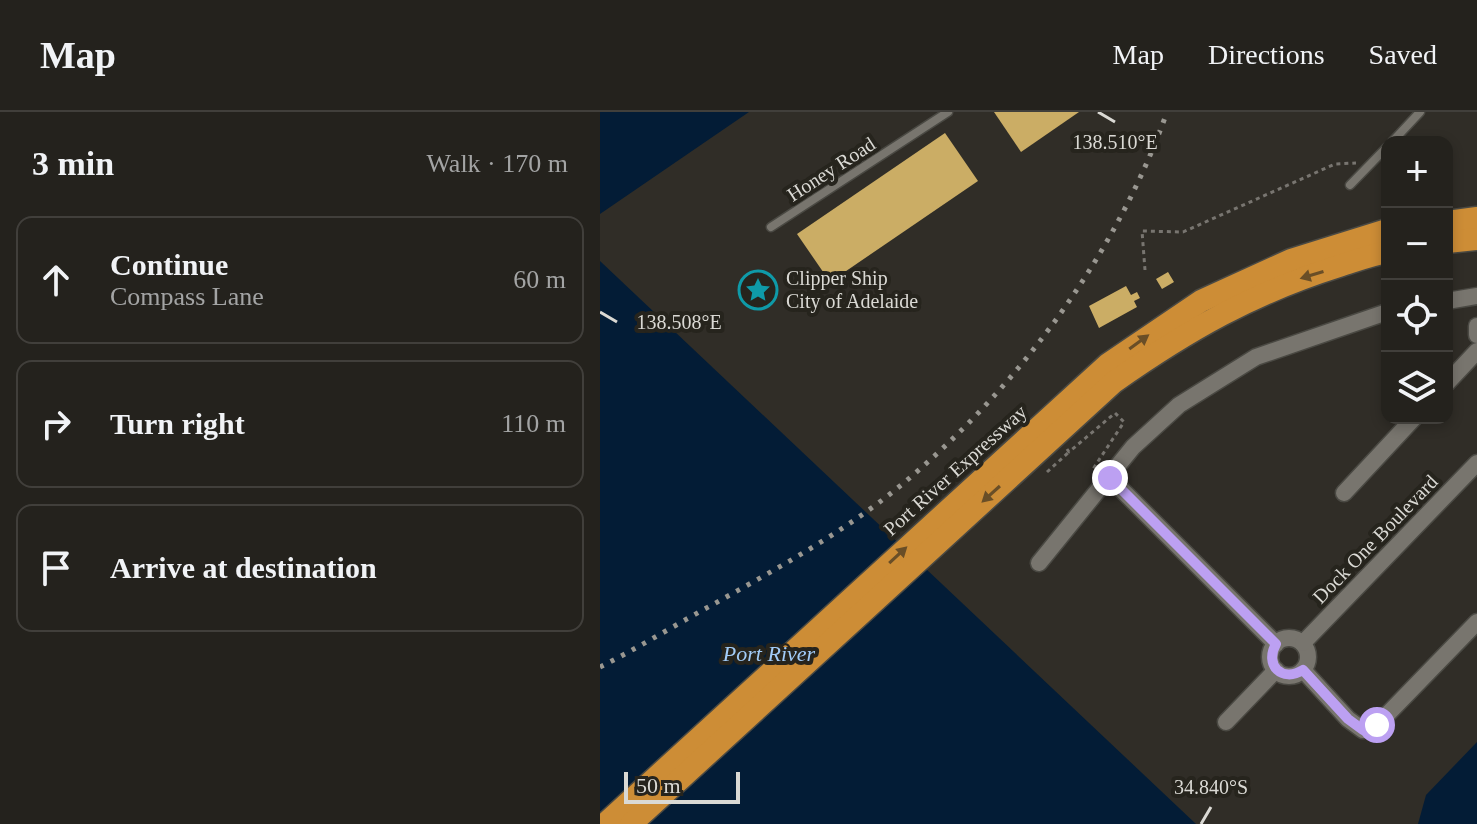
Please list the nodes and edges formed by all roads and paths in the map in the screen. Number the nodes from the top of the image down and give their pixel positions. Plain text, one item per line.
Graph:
1 (948, 112) edge
2 (1420, 112) edge
3 (1398, 136) edge
4 (1381, 153) edge
5 (1372, 163) junction
6 (1350, 185) dead end
7 (1477, 218) edge
8 (1453, 221) edge
9 (771, 227) dead end
10 (1381, 232) edge
11 (1477, 239) edge
12 (1453, 241) edge
13 (1381, 254) edge
14 (1145, 270) dead end
15 (1477, 296) edge
16 (1453, 300) edge
17 (1381, 314) edge
18 (1477, 326) edge
19 (1477, 335) edge
20 (1477, 351) edge
21 (1453, 377) edge
22 (1408, 424) edge
23 (1052, 442) junction
24 (1069, 452) junction
25 (1477, 463) edge
26 (1092, 471) dead end
27 (1047, 472) dead end
28 (1110, 478) junction
29 (1344, 493) dead end
30 (1039, 563) dead end
31 (1477, 622) edge
32 (1303, 643) junction
33 (1276, 644) junction
34 (1276, 670) junction
35 (1303, 670) junction
36 (1226, 722) dead end
37 (605, 824) edge
38 (631, 824) edge

1 - 9 lane, Honey Road
2 - 3 lane
4 - 5 lane
5 - 6 lane
5 - 14 path
7 - 8 highway
23 -> 10 highway, Port River Expressway
11 - 12 highway
13 -> 23 highway, Port River Expressway
15 - 16 street
17 - 28 street
18 - 19 street
20 - 21 street
22 - 29 street
23 - 24 path
37 -> 23 highway, Port River Expressway
23 -> 38 highway, Port River Expressway
24 - 26 path
24 - 27 path
25 - 32 street, Dock One Boulevard
28 - 30 street
28 - 33 street
31 - 35 street
32 - 33 street
32 - 35 street
33 - 34 street
34 - 35 street
34 - 36 street

